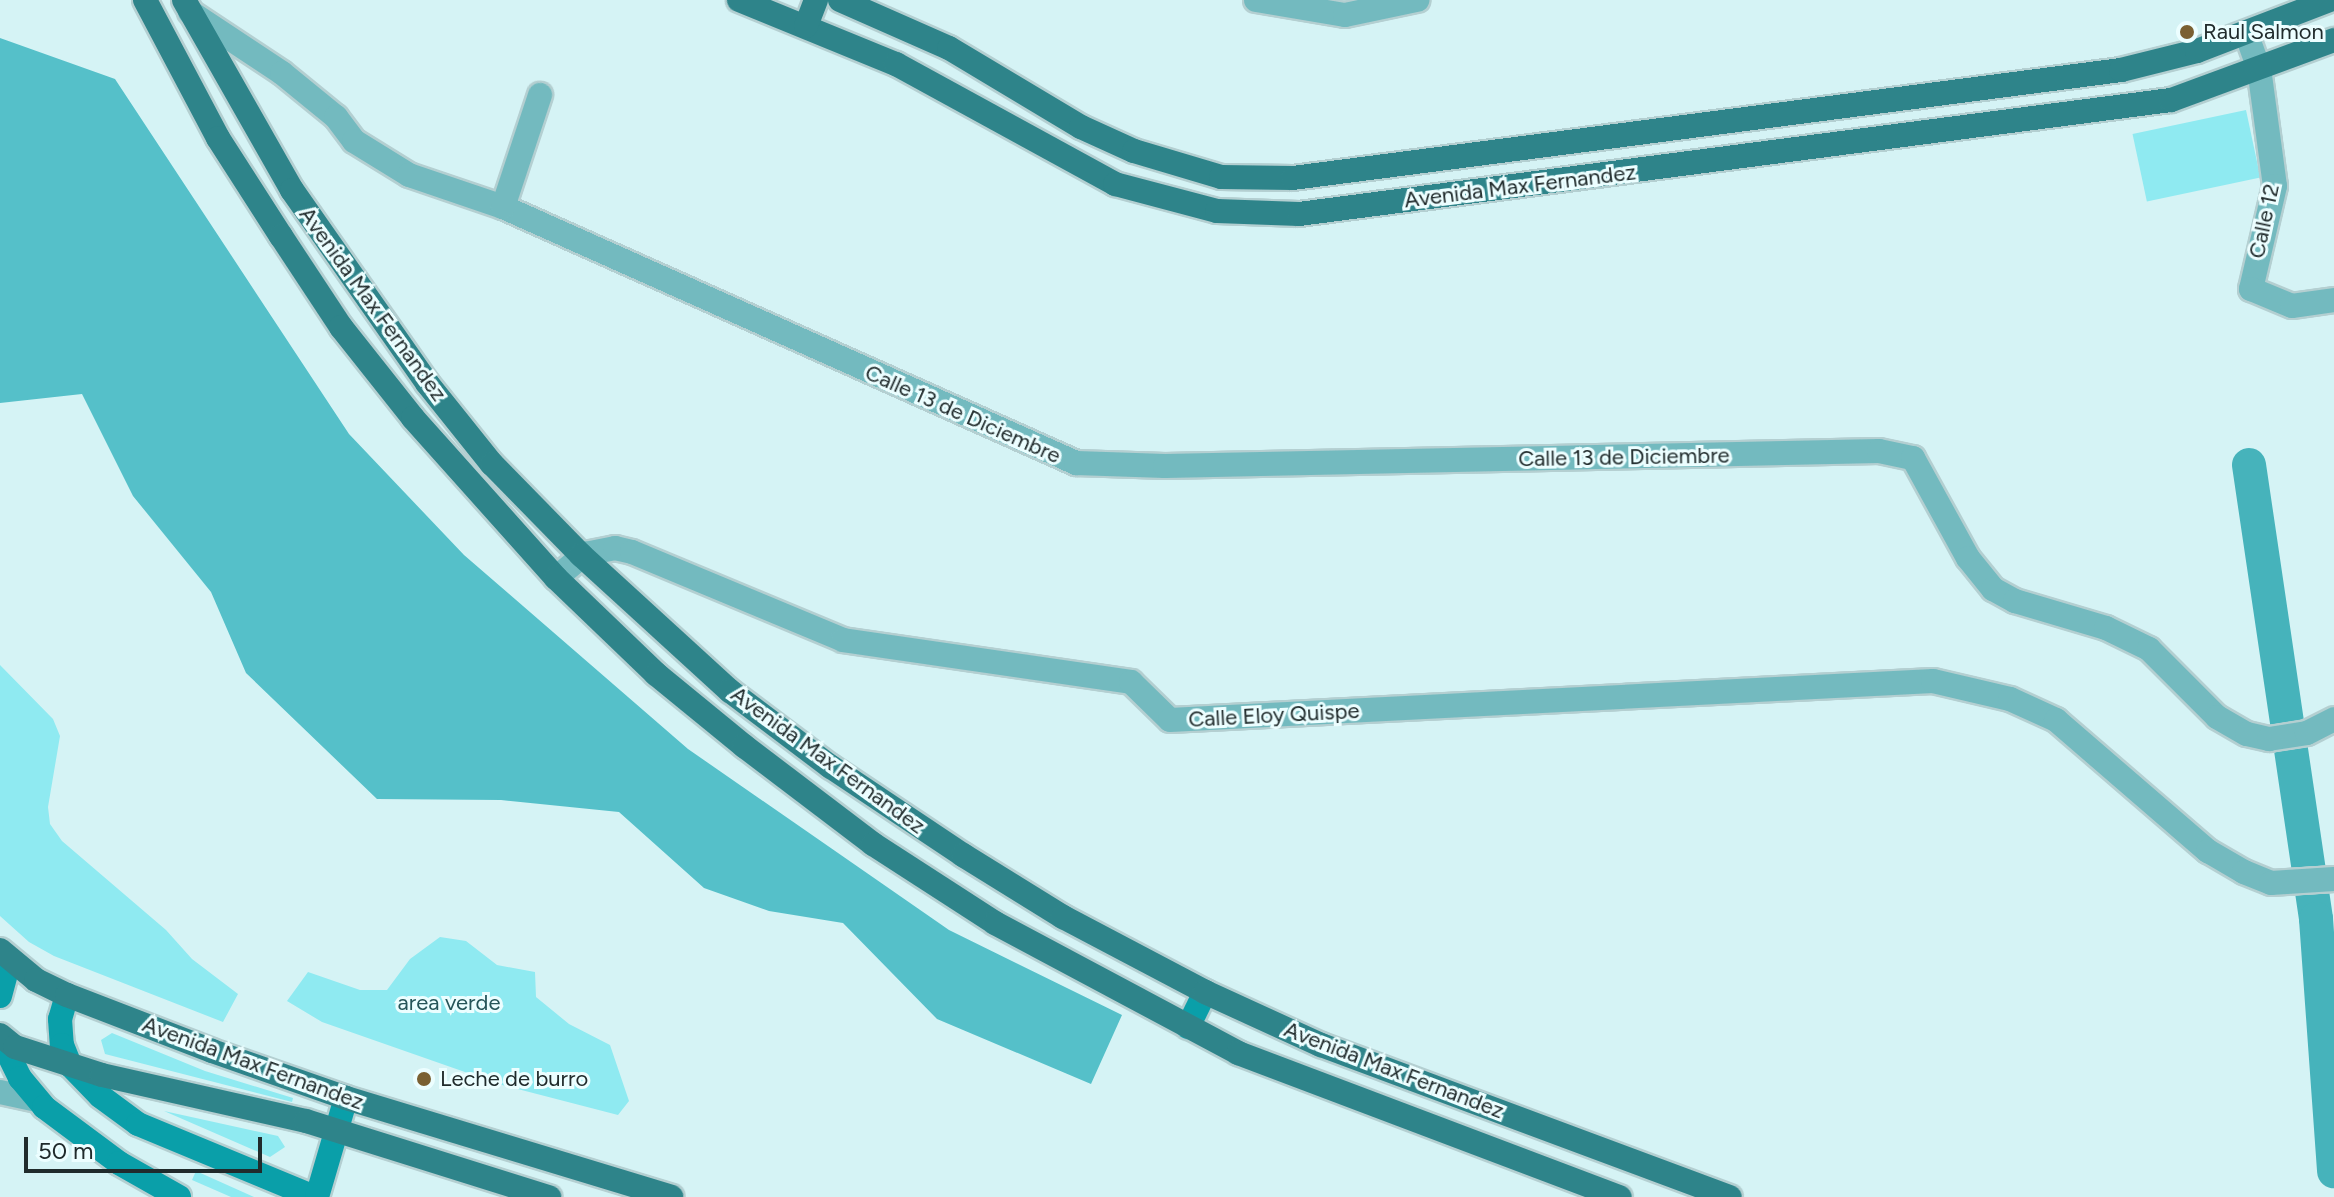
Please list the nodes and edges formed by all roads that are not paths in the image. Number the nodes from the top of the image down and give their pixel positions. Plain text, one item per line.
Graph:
1 (145, 0) edge
2 (739, 0) edge
3 (816, 0) edge
4 (840, 0) edge
5 (1256, 0) edge
6 (1417, 0) edge
7 (2330, 0) edge
8 (187, 6) edge
9 (806, 26) junction
10 (2246, 33) junction
11 (2334, 40) edge
12 (2259, 68) junction
13 (540, 95) dead end
14 (1221, 177) junction
15 (503, 207) junction
16 (1217, 211) junction
17 (2334, 300) edge
18 (581, 555) junction
19 (556, 578) junction
20 (2334, 719) edge
21 (2334, 879) edge
22 (5, 955) edge
23 (1205, 992) junction
24 (67, 995) junction
25 (0, 996) edge
26 (1188, 1027) junction
27 (0, 1036) edge
28 (70, 1065) junction
29 (0, 1092) edge
30 (346, 1098) junction
31 (37, 1100) junction
32 (337, 1132) junction
33 (179, 1197) edge
34 (315, 1197) edge
35 (549, 1197) edge
36 (671, 1197) edge
37 (1620, 1197) edge
38 (1730, 1197) edge

1 - 19 main road, Avenida Max Fernandez
2 - 9 main road, Avenida Max Fernandez
3 - 9 main road
4 - 14 main road, Avenida Max Fernandez
5 - 6 street
7 - 10 main road, Avenida Max Fernandez
8 - 15 street, Calle 13 de Diciembre
8 - 18 main road, Avenida Max Fernandez
9 - 16 main road, Avenida Max Fernandez
10 - 12 street
10 - 14 main road, Avenida Max Fernandez
11 - 12 main road, Avenida Max Fernandez
12 - 16 main road, Avenida Max Fernandez
12 - 17 street, Calle 12
13 - 15 street
14 - 16 main road
15 - 20 street, Calle 13 de Diciembre
18 - 19 street
18 - 21 street, Calle Eloy Quispe
18 - 23 main road, Avenida Max Fernandez
19 - 26 main road, Avenida Max Fernandez
22 - 24 main road, Avenida Max Fernandez
22 - 25 main road
23 - 26 main road
23 - 38 main road, Avenida Max Fernandez
24 - 28 main road
24 - 30 main road, Avenida Max Fernandez
26 - 37 main road, Avenida Max Fernandez
27 - 28 main road, Avenida Max Fernandez
27 - 31 main road
28 - 32 main road, Avenida Max Fernandez
28 - 34 main road
29 - 31 street
30 - 32 main road
30 - 36 main road, Avenida Max Fernandez
31 - 33 main road
32 - 34 main road
32 - 35 main road, Avenida Max Fernandez

